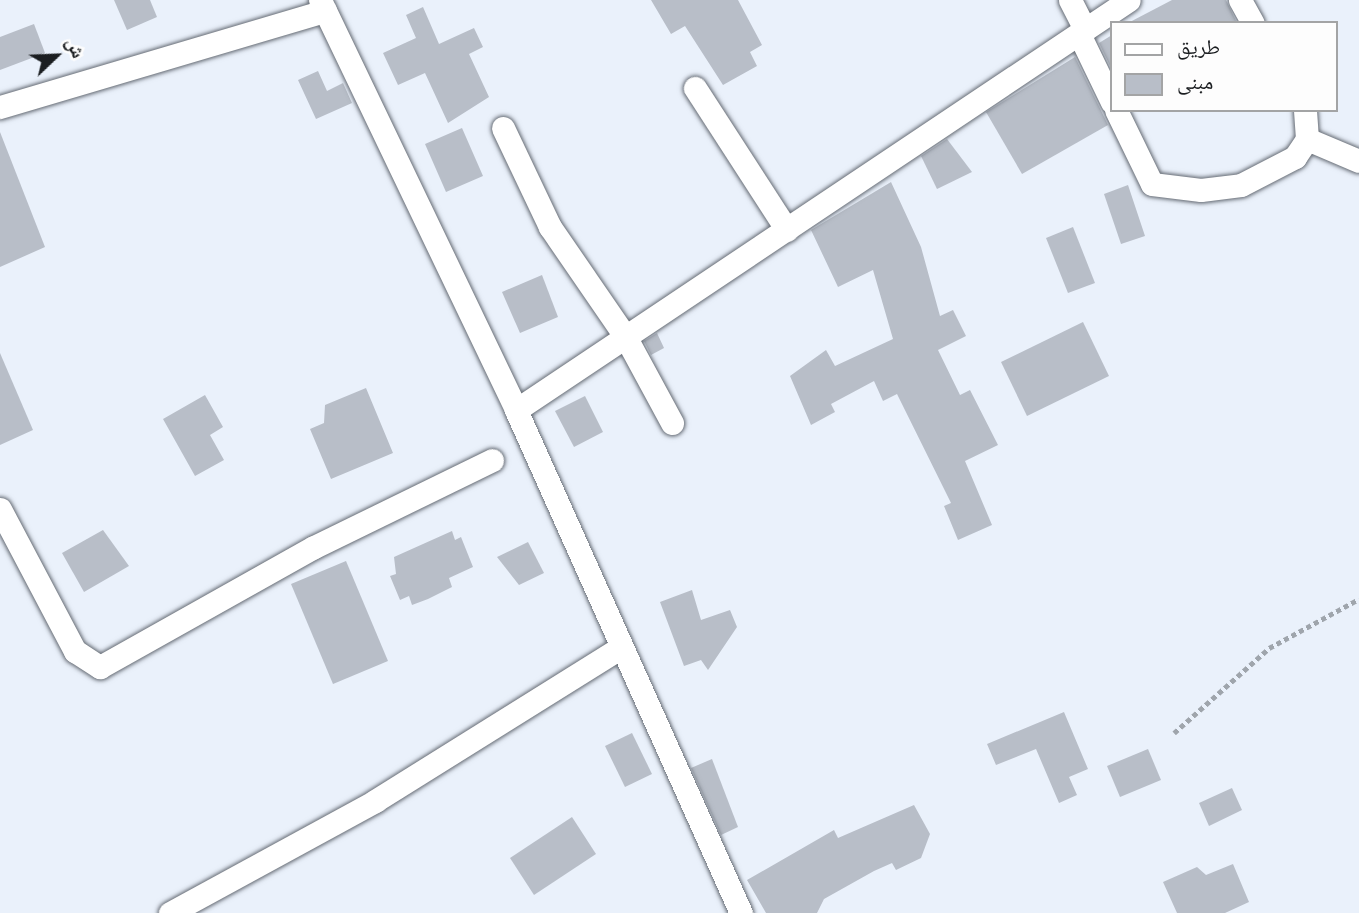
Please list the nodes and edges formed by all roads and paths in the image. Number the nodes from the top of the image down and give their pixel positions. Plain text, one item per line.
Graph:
1 (1070, 0) edge
2 (1129, 0) edge
3 (1240, 0) edge
4 (323, 6) edge
5 (1252, 21) edge
6 (1083, 33) junction
7 (695, 88) dead end
8 (1110, 97) edge
9 (0, 107) edge
10 (1117, 112) edge
11 (1305, 112) edge
12 (503, 128) dead end
13 (1307, 139) junction
14 (1359, 160) edge
15 (787, 230) junction
16 (625, 336) junction
17 (516, 410) junction
18 (672, 423) dead end
19 (492, 460) dead end
20 (0, 509) edge
21 (1359, 599) edge
22 (620, 649) junction
23 (1174, 733) dead end
24 (170, 913) edge
25 (741, 913) edge

1 - 6 street
2 - 6 street
3 - 5 street
4 - 9 street
4 - 17 street
6 - 8 street
6 - 15 street
7 - 15 street
10 - 13 street
11 - 13 street
12 - 16 street
13 - 14 street
15 - 16 street
16 - 17 street
16 - 18 street
17 - 22 street
19 - 20 street
21 - 23 path
22 - 24 street
22 - 25 street

